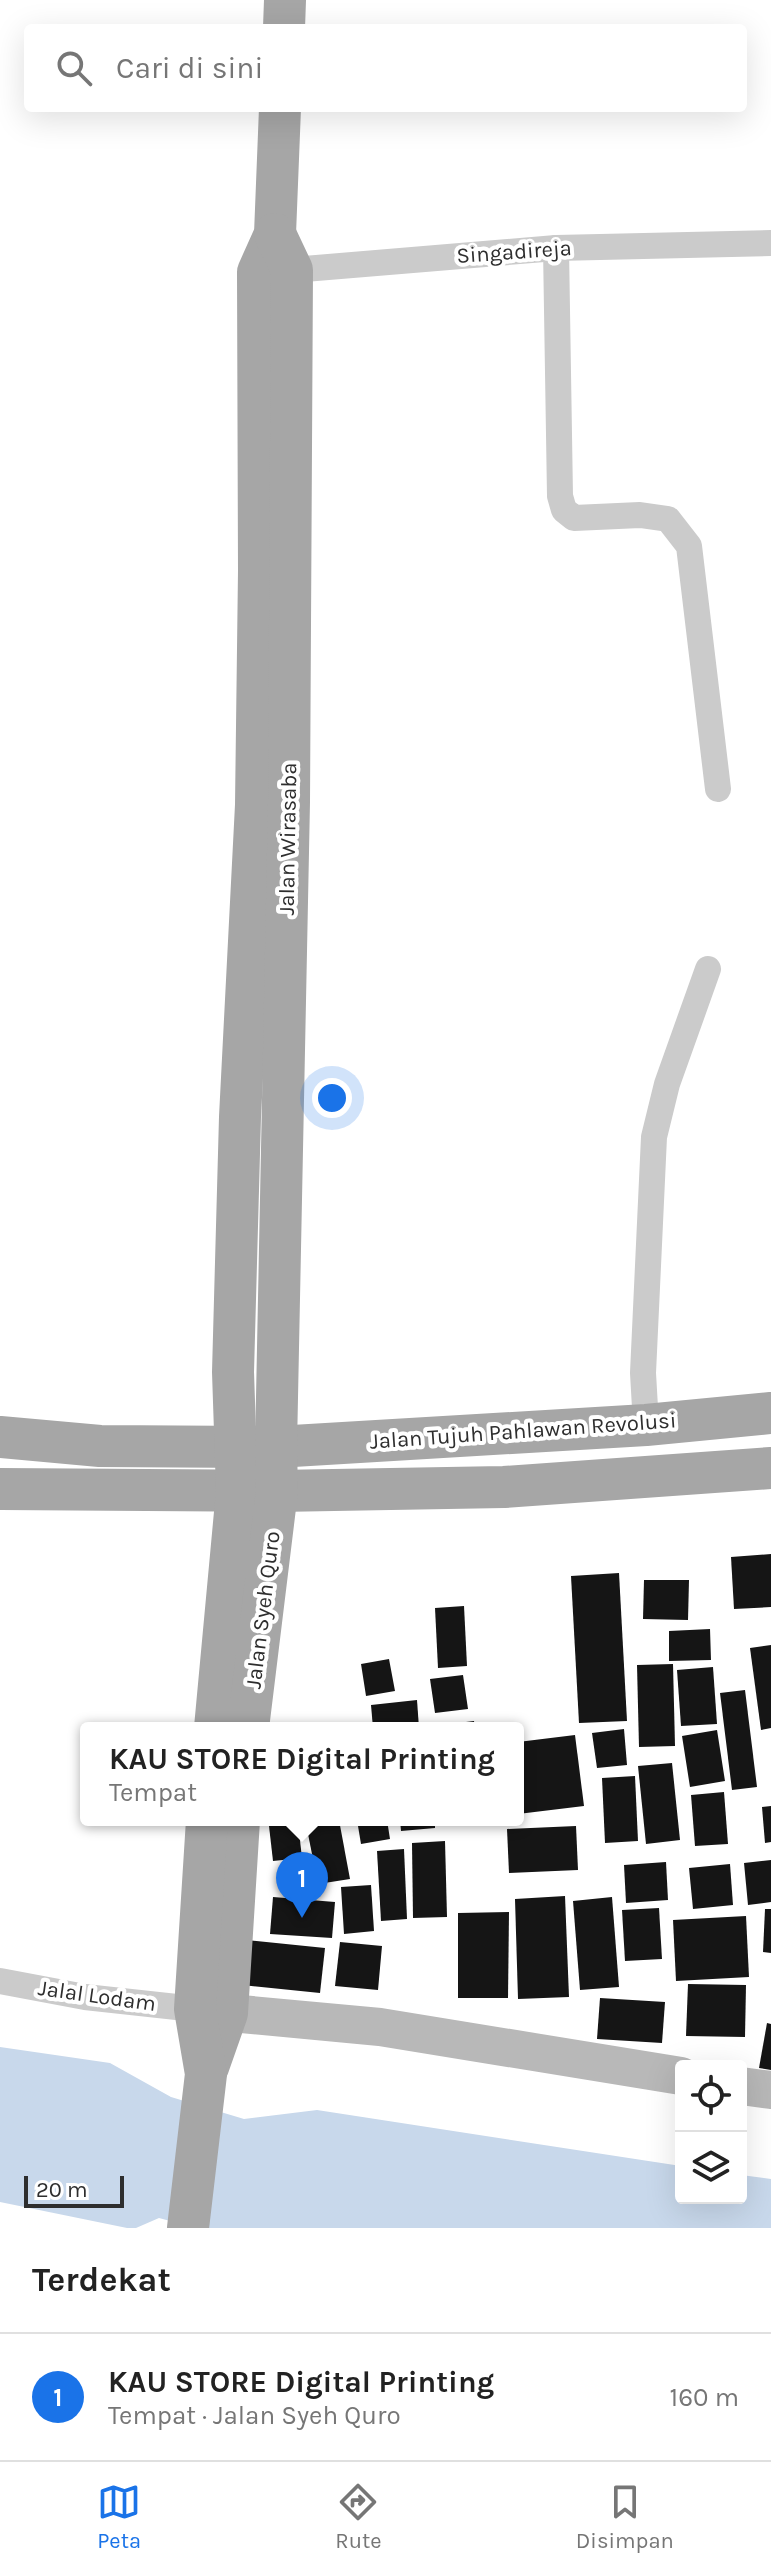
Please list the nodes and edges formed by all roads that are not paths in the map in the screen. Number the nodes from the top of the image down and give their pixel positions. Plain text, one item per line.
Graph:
1 (285, 0) edge
2 (284, 24) edge
3 (280, 112) edge
4 (771, 243) edge
5 (556, 248) junction
6 (275, 259) junction
7 (718, 789) dead end
8 (708, 969) dead end
9 (771, 1413) edge
10 (646, 1425) junction
11 (0, 1437) edge
12 (256, 1446) junction
13 (771, 1468) edge
14 (0, 1489) edge
15 (257, 1491) junction
16 (216, 1722) edge
17 (248, 1722) edge
18 (207, 1826) edge
19 (238, 1826) edge
20 (0, 1981) edge
21 (211, 2011) junction
22 (675, 2075) edge
23 (747, 2087) edge
24 (771, 2090) edge
25 (188, 2228) edge

1 - 2 main road
3 - 6 main road, Jalan Wirasaba
4 - 5 street, Singadireja
5 - 6 street, Singadireja
5 - 7 street
6 - 12 main road, Jalan Wirasaba
8 - 10 street
9 - 10 main road, Jalan Tujuh Pahlawan Revolusi
10 - 12 main road, Jalan Tujuh Pahlawan Revolusi
11 - 12 main road, Jalan Tujuh Pahlawan Revolusi
12 - 15 main road, Jalan Wirasaba
13 - 15 main road
14 - 15 main road
15 - 16 main road, Jalan Syeh Quro
15 - 17 main road, Jalan Syeh Quro
18 - 21 main road
19 - 21 main road
20 - 21 street, Jalal Lodam
21 - 22 street
21 - 25 main road
23 - 24 street

